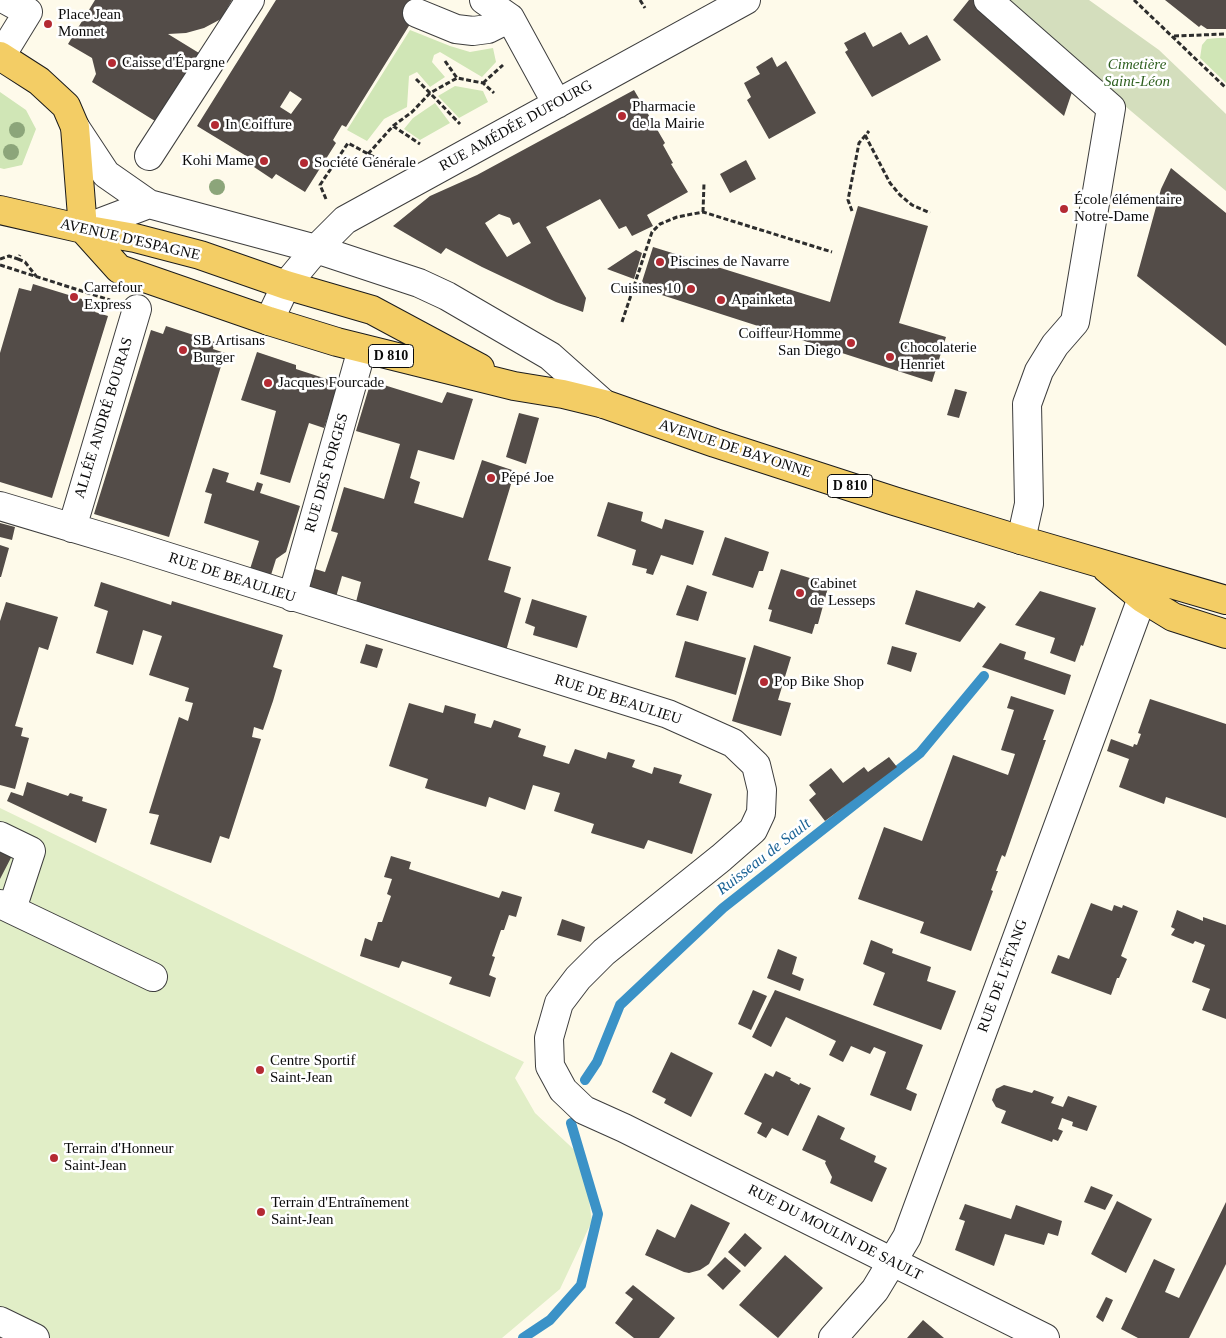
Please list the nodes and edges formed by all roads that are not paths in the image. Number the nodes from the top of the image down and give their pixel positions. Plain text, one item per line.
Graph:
1 (250, 0) edge
2 (484, 0) edge
3 (746, 0) edge
4 (988, 0) edge
5 (23, 4) edge
6 (417, 13) dead end
7 (510, 18) junction
8 (1, 56) edge
9 (558, 104) junction
10 (75, 126) junction
11 (149, 156) dead end
12 (149, 204) junction
13 (0, 210) edge
14 (83, 230) junction
15 (316, 249) junction
16 (286, 285) junction
17 (137, 309) road end
18 (269, 321) junction
19 (362, 349) junction
20 (514, 386) junction
21 (604, 404) junction
22 (8, 501) edge
23 (72, 528) junction
24 (1021, 540) junction
25 (1098, 562) junction
26 (292, 597) junction
27 (1142, 598) junction
28 (1226, 600) edge
29 (1226, 634) edge
30 (0, 836) edge
31 (6, 907) edge
32 (153, 977) dead end
33 (624, 1128) joint
34 (893, 1261) junction
35 (0, 1321) edge
36 (35, 1338) edge
37 (833, 1338) edge
38 (1045, 1338) edge

1 - 11 street
2 - 7 street
3 - 9 street, RUE AMÉDÉE DUFOURG
4 - 24 street
5 - 8 street
6 - 7 street
7 - 9 street
8 - 10 main road
9 - 15 street, RUE AMÉDÉE DUFOURG
10 - 12 street
10 - 14 main road
12 - 14 street
12 - 15 street
13 - 14 main road, AVENUE D'ESPAGNE / D 810
14 - 16 main road, AVENUE D'ESPAGNE / D 810
14 - 18 main road, D 810
15 - 16 street, RUE AMÉDÉE DUFOURG
15 - 21 street
16 - 18 street, RUE AMÉDÉE DUFOURG
16 - 20 main road, D 810
17 - 23 street, ALLÉE ANDRÉ BOURAS
18 - 19 main road, D 810
19 - 20 main road, D 810
19 - 26 street, RUE DES FORGES
20 - 21 main road, AVENUE DE BAYONNE / D 810
21 - 24 main road, AVENUE DE BAYONNE / D 810
22 - 23 street, RUE DE BEAULIEU
23 - 26 street, RUE DE BEAULIEU
24 - 25 main road, AVENUE DE BAYONNE / D 810
25 - 27 main road, AVENUE DE BAYONNE / D 810
25 - 28 main road, AVENUE DE BAYONNE / D 810
26 - 33 street, RUE DE BEAULIEU
27 - 29 main road, AVENUE DE BAYONNE / D 810
27 - 34 street, RUE DE L'ÉTANG
30 - 31 street
31 - 32 street
33 - 34 street, RUE DU MOULIN DE SAULT
34 - 37 street, RUE DE L'ÉTANG
34 - 38 street, RUE DU MOULIN DE SAULT
35 - 36 street

